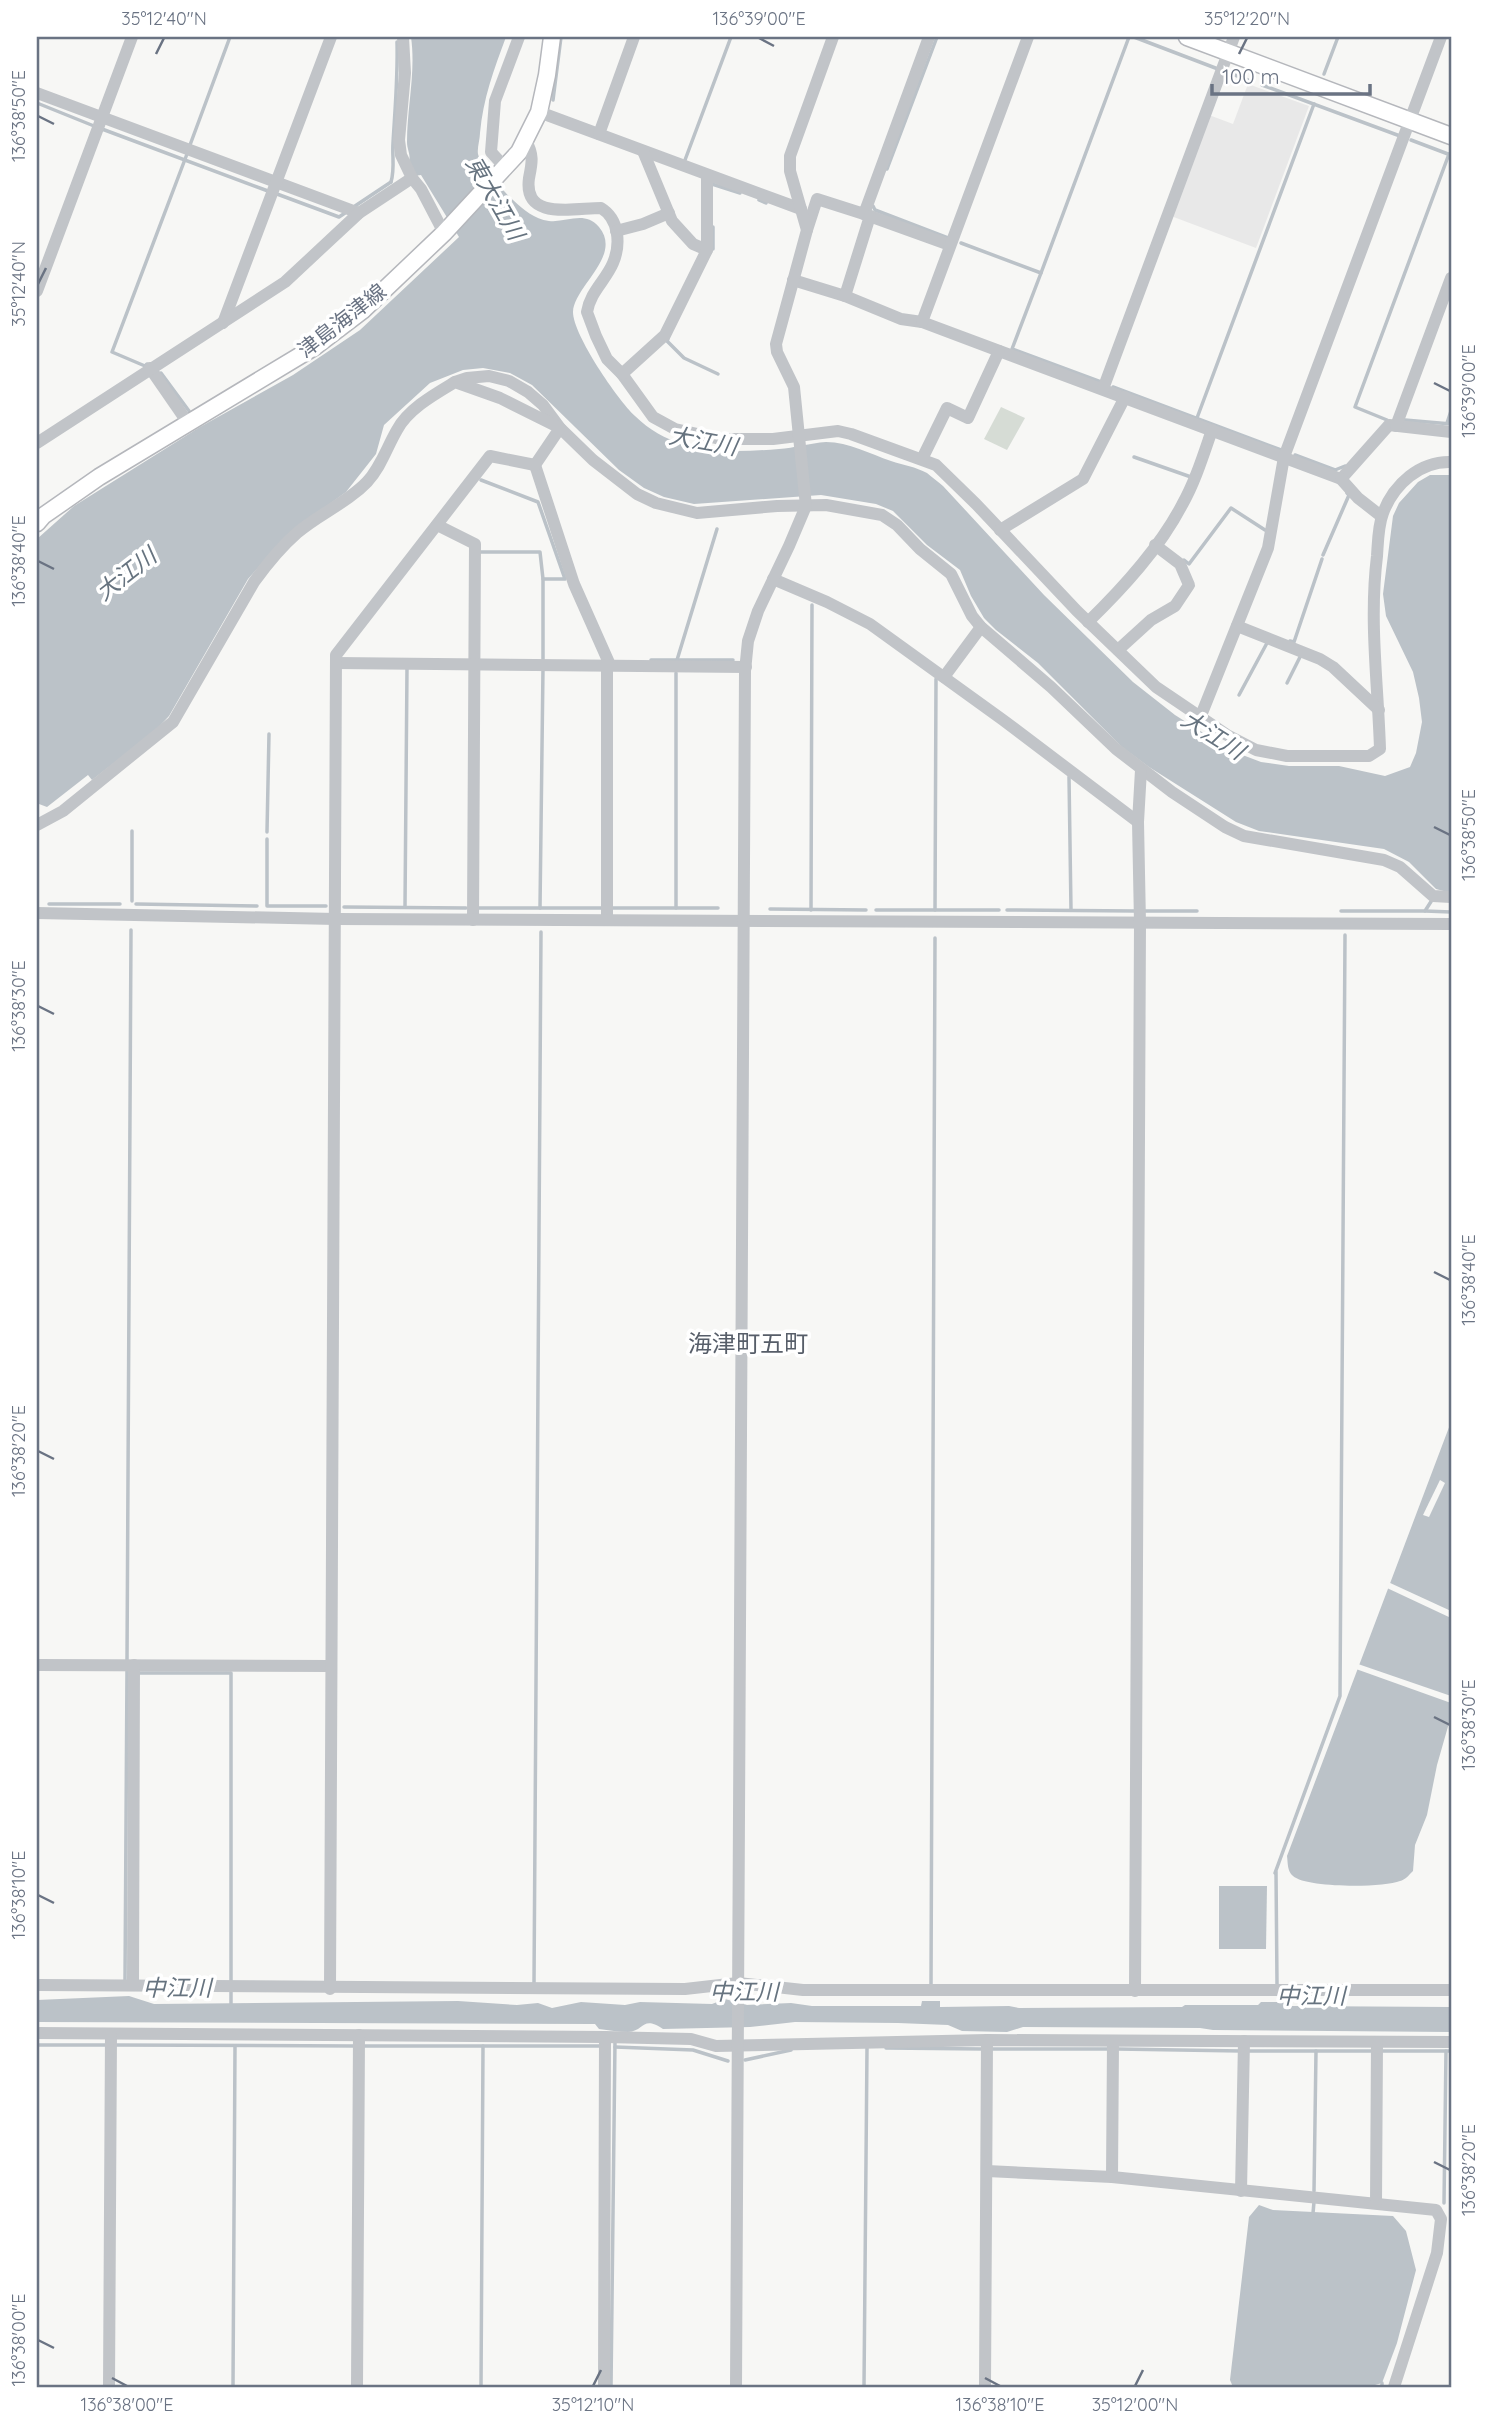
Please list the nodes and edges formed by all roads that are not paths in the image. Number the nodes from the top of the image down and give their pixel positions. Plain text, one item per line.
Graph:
1 (132, 37) edge
2 (331, 37) edge
3 (403, 37) edge
4 (519, 37) edge
5 (552, 37) edge
6 (634, 37) edge
7 (833, 37) edge
8 (929, 37) edge
9 (1028, 37) edge
10 (1187, 37) edge
11 (1234, 37) edge
12 (1441, 37) edge
13 (1228, 53) junction
14 (37, 93) edge
15 (539, 112) junction
16 (102, 117) junction
17 (1410, 120) junction
18 (599, 134) junction
19 (1451, 136) edge
20 (526, 141) junction
21 (643, 151) junction
22 (501, 168) junction
23 (707, 175) junction
24 (412, 178) junction
25 (276, 182) junction
26 (801, 208) junction
27 (359, 213) junction
28 (669, 213) junction
29 (867, 215) junction
30 (446, 230) junction
31 (807, 230) junction
32 (616, 231) junction
33 (950, 245) junction
34 (707, 250) junction
35 (1451, 278) edge
36 (793, 280) junction
37 (37, 291) edge
38 (845, 296) junction
39 (922, 322) junction
40 (223, 323) junction
41 (999, 351) junction
42 (150, 368) junction
43 (622, 374) junction
44 (455, 382) junction
45 (1103, 389) junction
46 (1125, 397) junction
47 (188, 423) junction
48 (1396, 426) junction
49 (560, 428) junction
50 (1212, 430) junction
51 (1451, 432) edge
52 (799, 438) junction
53 (37, 443) edge
54 (1284, 457) junction
55 (922, 459) junction
56 (1451, 462) edge
57 (535, 465) junction
58 (1341, 479) junction
59 (806, 504) junction
60 (1381, 516) junction
61 (37, 523) edge
62 (437, 525) junction
63 (1000, 530) junction
64 (1155, 545) junction
65 (773, 579) junction
66 (1088, 622) junction
67 (1237, 626) junction
68 (982, 628) junction
69 (1118, 650) junction
70 (336, 663) junction
71 (474, 665) junction
72 (609, 665) junction
73 (746, 667) junction
74 (944, 677) junction
75 (1379, 710) junction
76 (1200, 718) junction
77 (1141, 770) junction
78 (1138, 822) junction
79 (37, 825) edge
80 (1451, 897) edge
81 (37, 913) edge
82 (337, 919) junction
83 (472, 920) junction
84 (607, 920) junction
85 (743, 921) junction
86 (1140, 922) junction
87 (1451, 924) edge
88 (37, 1665) edge
89 (134, 1665) junction
90 (331, 1666) junction
91 (37, 1985) edge
92 (134, 1985) junction
93 (738, 1987) junction
94 (330, 1989) junction
95 (1451, 1990) edge
96 (1135, 1991) junction
97 (37, 2033) edge
98 (111, 2034) junction
99 (359, 2035) junction
100 (605, 2037) junction
101 (987, 2040) junction
102 (1244, 2041) junction
103 (1113, 2042) junction
104 (1377, 2042) junction
105 (1451, 2042) edge
106 (738, 2046) junction
107 (986, 2171) junction
108 (1111, 2178) junction
109 (1241, 2190) junction
110 (1376, 2203) junction
111 (1451, 2243) edge
112 (1437, 2253) junction
113 (109, 2387) edge
114 (357, 2387) edge
115 (604, 2387) edge
116 (736, 2387) edge
117 (985, 2387) edge
118 (1394, 2387) edge

1 - 16 street
2 - 25 street
3 - 24 street
4 - 22 street
5 - 15 main road, 津島海津線
6 - 18 street
7 - 26 street
8 - 29 street
9 - 33 street
10 - 13 main road
11 - 13 street
12 - 17 street
13 - 17 main road
13 - 45 street
14 - 16 street
15 - 18 street
15 - 20 main road, 津島海津線
16 - 25 street
16 - 37 street
17 - 19 main road
17 - 54 street
18 - 21 street
20 - 22 main road, 津島海津線
20 - 32 street
21 - 23 street
21 - 28 street
22 - 30 main road, 津島海津線
23 - 26 street
23 - 34 street
24 - 27 street
24 - 30 street
25 - 27 street
25 - 40 street
26 - 31 street
27 - 40 street
28 - 32 street
28 - 34 street
29 - 31 street
29 - 33 street
29 - 38 street
30 - 47 main road, 津島海津線
31 - 36 street
32 - 43 street
33 - 39 street
34 - 43 street
35 - 48 street
36 - 38 street
36 - 52 street
38 - 39 street
39 - 41 street
40 - 42 street
41 - 45 street
41 - 55 street
42 - 47 street
42 - 53 street
43 - 52 street
44 - 49 street
44 - 49 street
44 - 79 street
45 - 46 street
46 - 50 street
46 - 63 street
47 - 61 main road, 津島海津線
48 - 51 street
48 - 58 street
49 - 57 street
49 - 59 street
50 - 54 street
50 - 64 street
52 - 55 street
52 - 59 street
54 - 58 street
54 - 67 street
55 - 63 street
56 - 60 street
57 - 62 street
57 - 72 street
58 - 60 street
59 - 65 street
59 - 68 street
60 - 75 street
62 - 70 street
62 - 71 street
63 - 66 street
64 - 66 street
64 - 69 street
65 - 73 street
65 - 74 street
66 - 69 street
67 - 75 street
67 - 76 street
68 - 74 street
68 - 77 street
69 - 76 street
70 - 71 street
70 - 82 street
71 - 72 street
71 - 83 street
72 - 73 street
72 - 84 street
73 - 85 street
74 - 78 street
75 - 76 street
77 - 78 street
77 - 80 street
78 - 86 street
81 - 82 street
82 - 83 street
82 - 90 street
83 - 84 street
84 - 85 street
85 - 86 street
85 - 93 street
86 - 87 street
86 - 96 street
88 - 89 street
89 - 90 street
89 - 92 street
90 - 94 street
91 - 92 street
92 - 94 street
93 - 94 street
93 - 96 street
93 - 106 street
95 - 96 street
97 - 98 street
98 - 99 street
98 - 113 street
99 - 100 street
99 - 114 street
100 - 106 street
100 - 115 street
101 - 103 street
101 - 106 street
101 - 107 street
102 - 103 street
102 - 104 street
102 - 109 street
103 - 108 street
104 - 105 street
104 - 110 street
106 - 116 street
107 - 108 street
107 - 117 street
108 - 109 street
109 - 110 street
110 - 112 street
111 - 112 street
112 - 118 street

